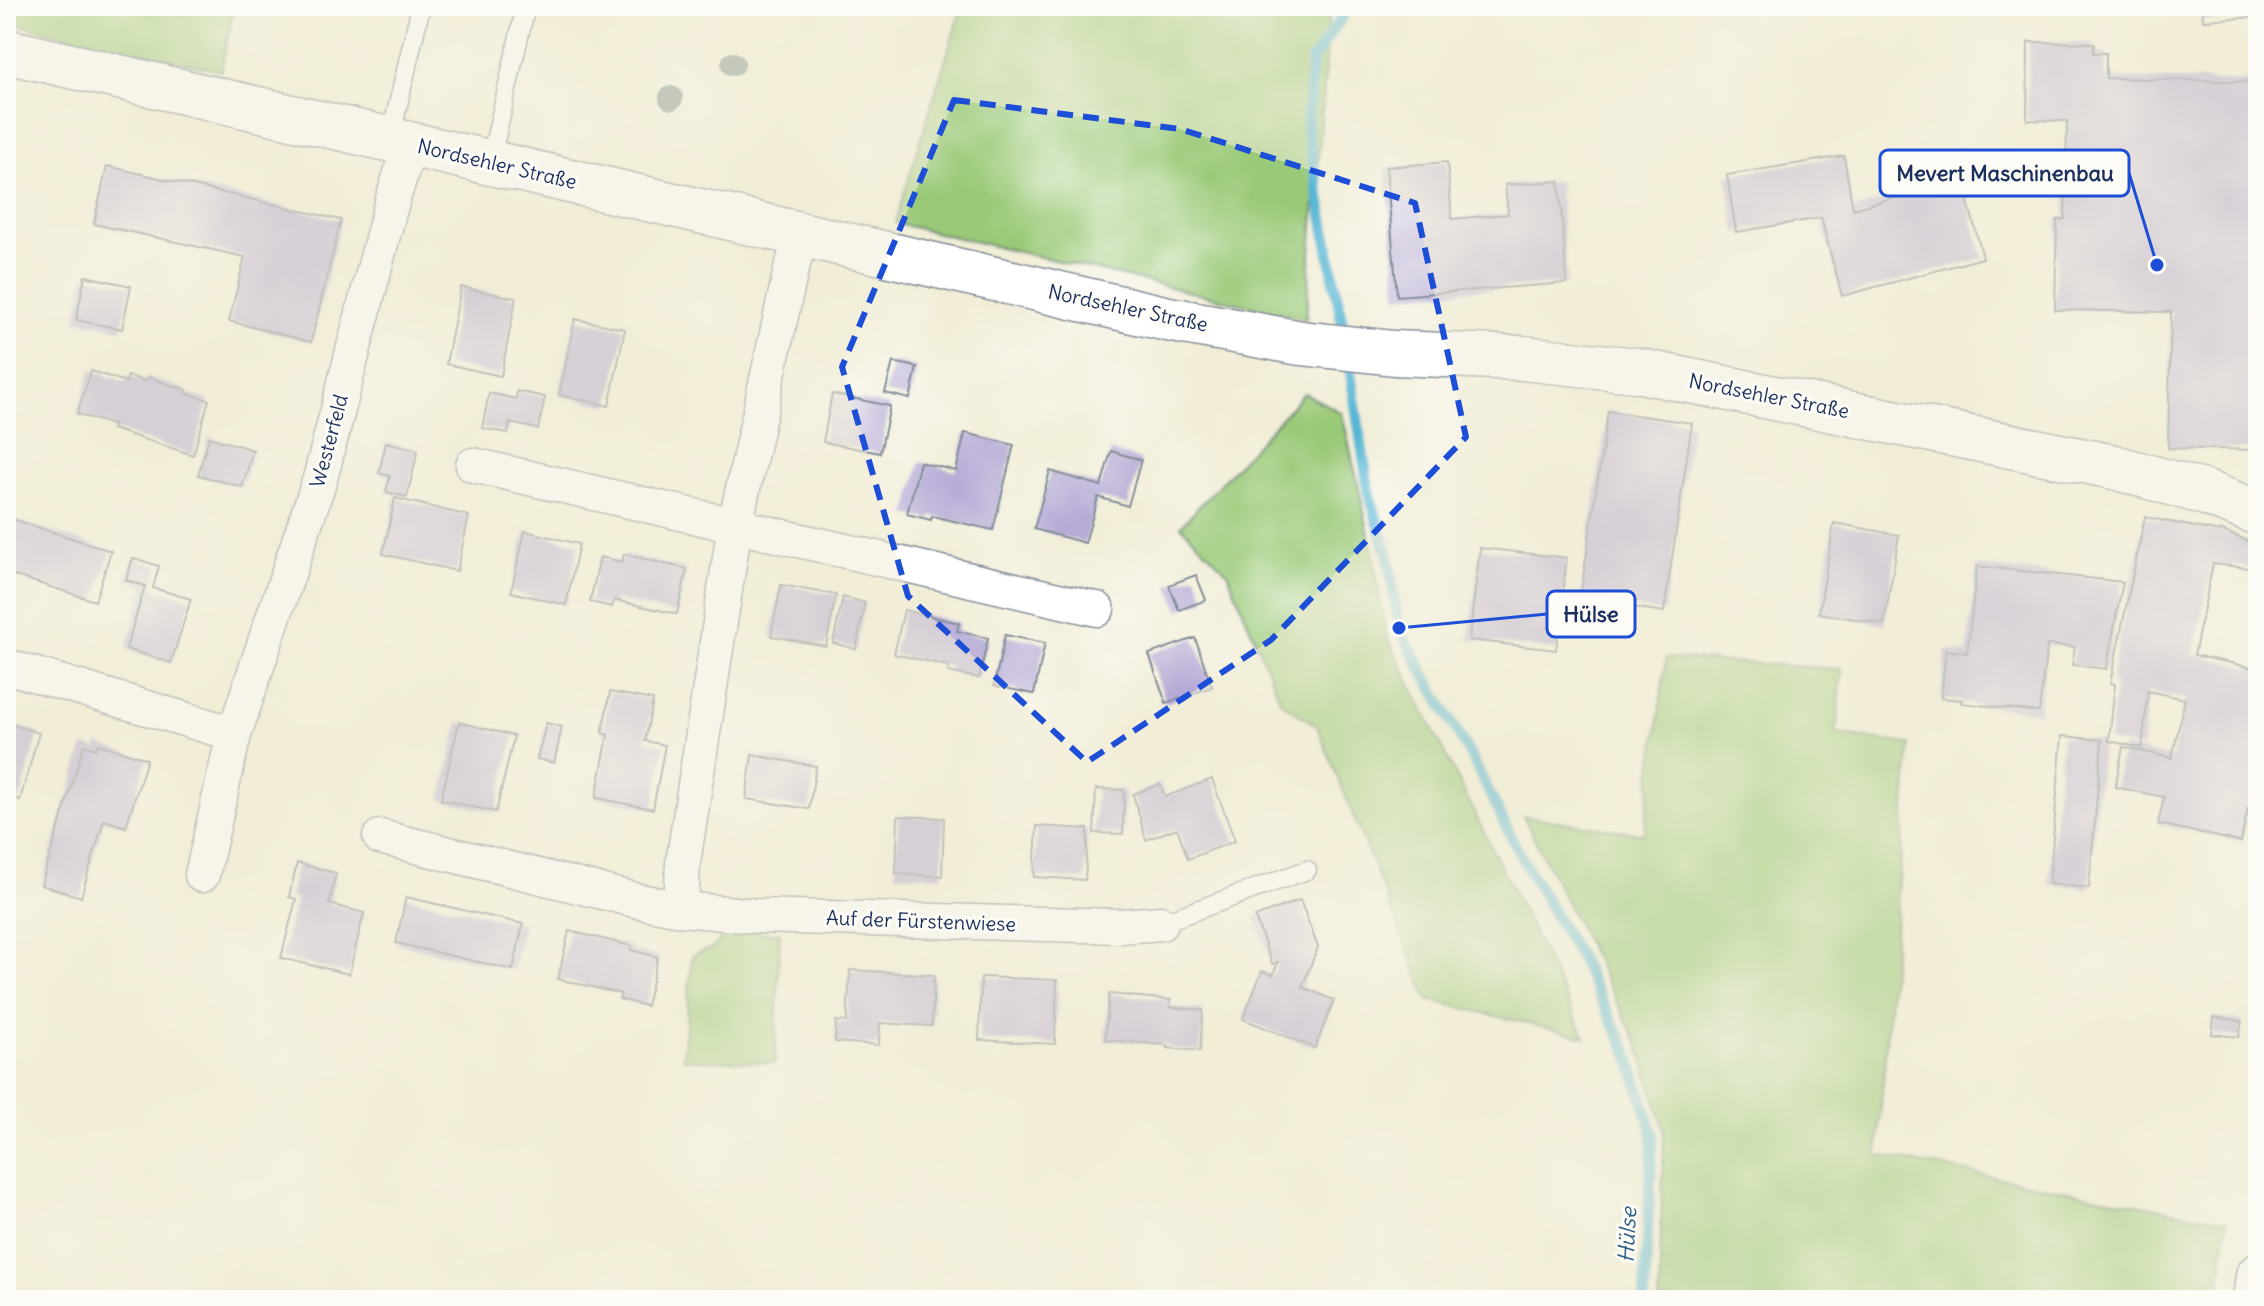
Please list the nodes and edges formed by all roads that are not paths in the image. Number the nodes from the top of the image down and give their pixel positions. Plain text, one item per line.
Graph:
1 (421, 6) edge
2 (526, 6) edge
3 (6, 51) edge
4 (400, 142) junction
5 (490, 163) junction
6 (802, 234) junction
7 (473, 465) dead end
8 (2258, 513) edge
9 (735, 525) junction
10 (1097, 609) dead end
11 (6, 666) edge
12 (234, 734) junction
13 (380, 837) dead end
14 (1307, 870) dead end
15 (202, 875) dead end
16 (681, 909) junction
17 (1161, 923) joint
18 (2258, 1276) edge
19 (2258, 1283) edge
20 (2255, 1300) edge

1 - 4 lane
2 - 5 lane
3 - 4 street, Nordsehler Straße
4 - 5 street, Nordsehler Straße
4 - 12 street, Westerfeld
5 - 6 street, Nordsehler Straße
6 - 8 street, Nordsehler Straße
6 - 9 street
7 - 9 street
9 - 10 street
9 - 16 street
11 - 12 street
12 - 15 street, Westerfeld
13 - 16 street, Auf der Fürstenwiese
14 - 17 lane
16 - 17 street, Auf der Fürstenwiese
18 - 19 street
19 - 20 street

